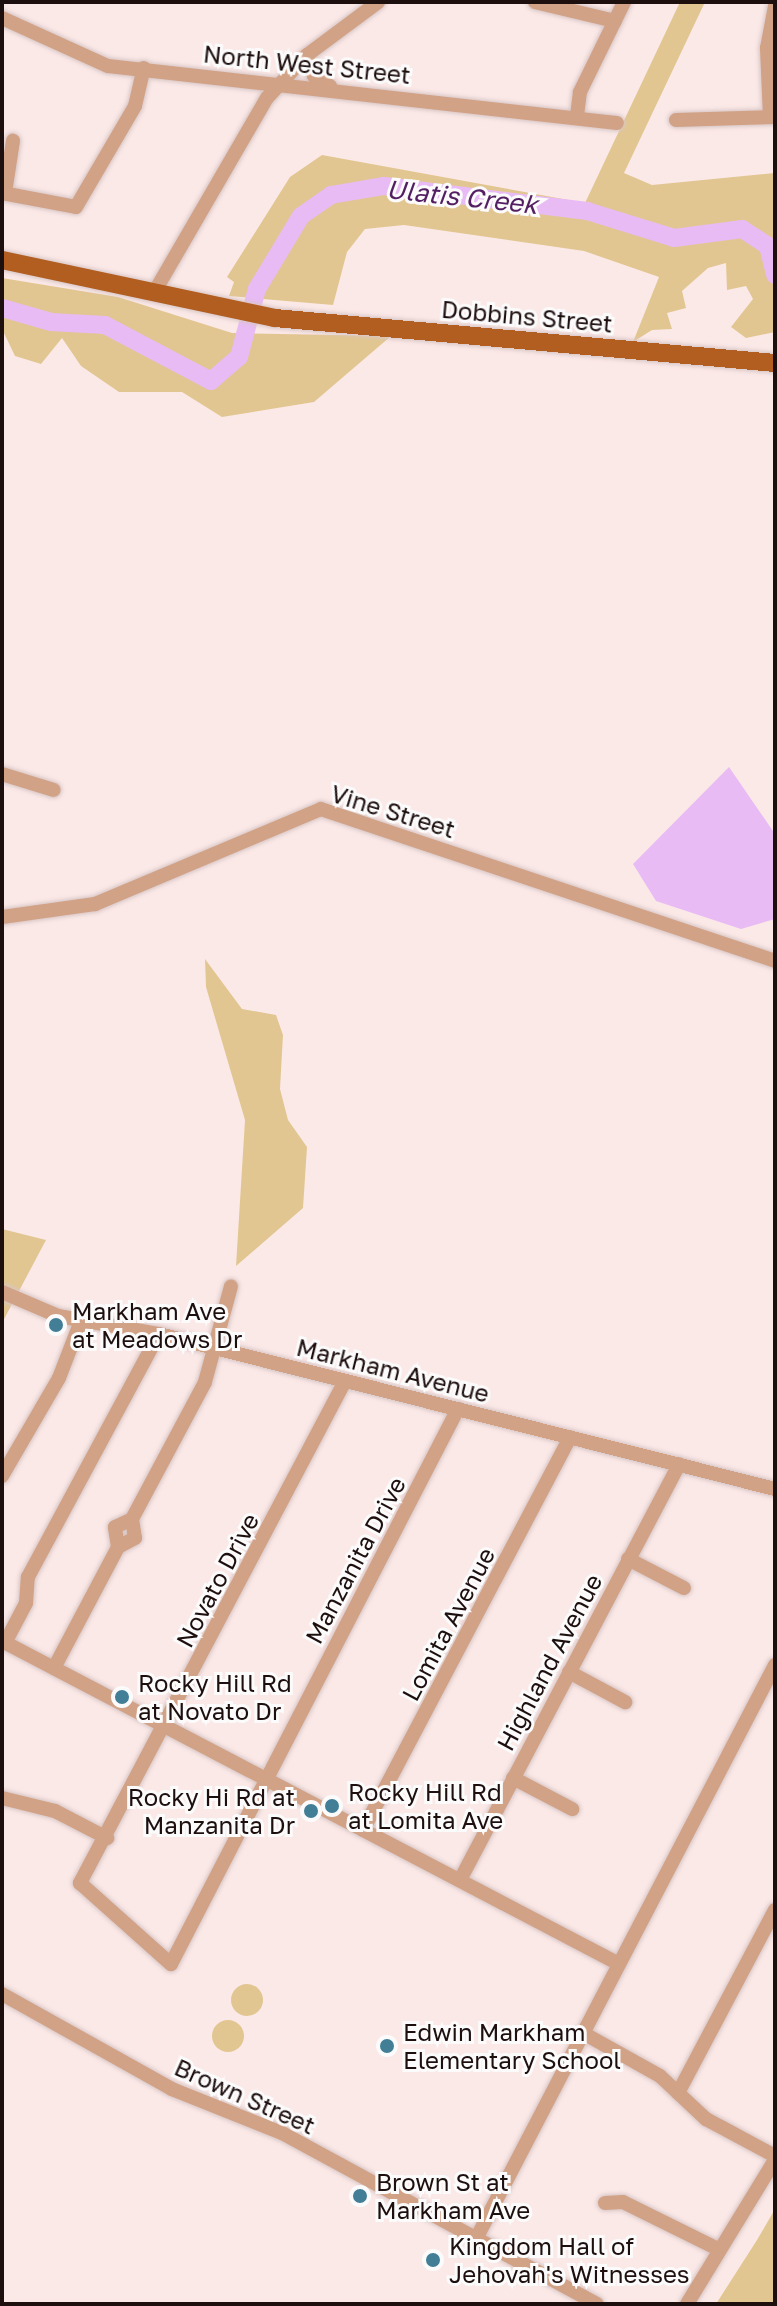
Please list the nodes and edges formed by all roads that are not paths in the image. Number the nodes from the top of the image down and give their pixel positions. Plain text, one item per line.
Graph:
1 (378, 2) edge
2 (535, 2) edge
3 (624, 2) edge
4 (775, 6) edge
5 (2, 18) edge
6 (615, 21) junction
7 (306, 56) junction
8 (144, 68) junction
9 (279, 83) junction
10 (342, 91) junction
11 (577, 116) junction
12 (773, 117) edge
13 (676, 120) dead end
14 (617, 123) dead end
15 (13, 141) dead end
16 (4, 193) edge
17 (2, 260) edge
18 (155, 291) junction
19 (775, 363) edge
20 (2, 774) edge
21 (54, 790) dead end
22 (2, 917) edge
23 (775, 961) edge
24 (231, 1286) dead end
25 (2, 1292) edge
26 (81, 1321) junction
27 (159, 1334) junction
28 (215, 1348) junction
29 (345, 1381) junction
30 (458, 1409) junction
31 (570, 1437) junction
32 (679, 1464) junction
33 (2, 1476) edge
34 (775, 1489) edge
35 (628, 1559) junction
36 (684, 1588) dead end
37 (4, 1642) edge
38 (775, 1665) edge
39 (54, 1668) junction
40 (569, 1672) junction
41 (625, 1702) dead end
42 (165, 1726) junction
43 (513, 1778) junction
44 (266, 1779) junction
45 (2, 1798) edge
46 (572, 1809) dead end
47 (363, 1830) junction
48 (107, 1838) junction
49 (460, 1880) junction
50 (80, 1883) joint
51 (775, 1910) edge
52 (619, 1964) junction
53 (2, 1994) edge
54 (583, 2033) junction
55 (678, 2093) junction
56 (775, 2158) edge
57 (605, 2203) dead end
58 (477, 2237) junction
59 (718, 2249) junction
60 (597, 2304) edge
61 (687, 2304) edge

1 - 7 street
2 - 6 street
3 - 6 street
4 - 12 street
5 - 8 street, North West Street
6 - 11 street
7 - 9 street
7 - 10 street
8 - 9 street, North West Street
8 - 16 street
9 - 10 street, North West Street
9 - 18 street
10 - 11 street, North West Street
11 - 14 street, North West Street
12 - 13 street
15 - 16 street
17 - 18 main road
18 - 19 main road, Dobbins Street
20 - 21 street
22 - 23 street, Vine Street
24 - 28 street
25 - 26 street, Markham Avenue
26 - 27 street, Markham Avenue
26 - 33 street
27 - 28 street, Markham Avenue
27 - 37 street
28 - 29 street, Markham Avenue
28 - 39 street
29 - 30 street, Markham Avenue
29 - 42 street, Novato Drive
30 - 31 street, Markham Avenue
30 - 44 street, Manzanita Drive
31 - 32 street, Markham Avenue
31 - 47 street, Lomita Avenue
32 - 34 street, Markham Avenue
32 - 35 street, Highland Avenue
35 - 36 street
35 - 40 street, Highland Avenue
37 - 39 street
38 - 52 street
39 - 42 street
40 - 41 street
40 - 43 street, Highland Avenue
42 - 44 street
42 - 48 street, Novato Drive
43 - 46 street
43 - 49 street, Highland Avenue
44 - 47 street
44 - 50 street, Manzanita Drive
45 - 48 street
47 - 49 street
48 - 50 street, Novato Drive
49 - 52 street
51 - 55 street
52 - 54 street
53 - 58 street, Brown Street
54 - 55 street
54 - 58 street
55 - 56 street
56 - 59 street
57 - 59 street
58 - 60 street, Brown Street
59 - 61 street

